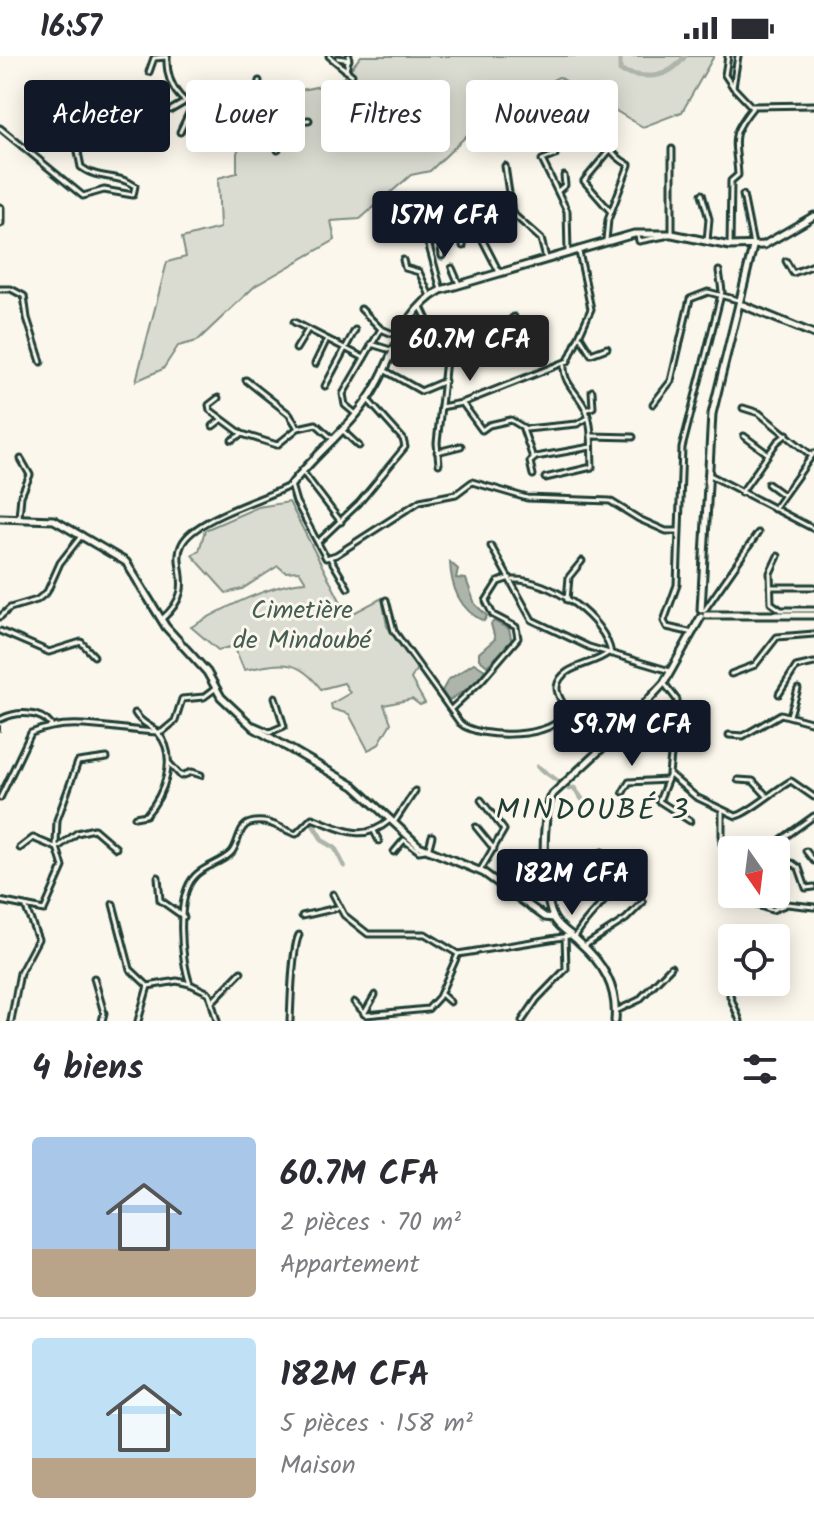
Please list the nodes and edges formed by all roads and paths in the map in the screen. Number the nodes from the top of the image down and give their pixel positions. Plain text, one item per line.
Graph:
1 (329, 56) edge
2 (728, 56) edge
3 (738, 56) edge
4 (167, 57) edge
5 (338, 58) edge
6 (349, 58) edge
7 (346, 71) junction
8 (149, 72) dead end
9 (352, 75) dead end
10 (733, 87) junction
11 (183, 103) junction
12 (186, 105) edge
13 (814, 105) edge
14 (753, 107) junction
15 (171, 110) dead end
16 (186, 119) edge
17 (305, 120) edge
18 (309, 120) dead end
19 (0, 128) edge
20 (180, 132) dead end
21 (24, 148) edge
22 (672, 149) dead end
23 (29, 152) edge
24 (78, 152) edge
25 (607, 152) edge
26 (612, 152) edge
27 (555, 155) dead end
28 (505, 166) dead end
29 (564, 176) dead end
30 (558, 191) junction
31 (702, 194) dead end
32 (743, 195) dead end
33 (463, 201) dead end
34 (0, 208) edge
35 (611, 212) junction
36 (814, 216) edge
37 (0, 223) edge
38 (476, 227) junction
39 (464, 231) junction
40 (670, 234) junction
41 (426, 235) dead end
42 (440, 238) junction
43 (606, 240) junction
44 (707, 241) junction
45 (428, 244) junction
46 (486, 244) junction
47 (463, 246) dead end
48 (730, 246) junction
49 (753, 247) junction
50 (479, 248) dead end
51 (578, 248) junction
52 (568, 252) junction
53 (442, 256) dead end
54 (546, 258) junction
55 (403, 260) dead end
56 (786, 261) dead end
57 (814, 265) edge
58 (452, 268) dead end
59 (719, 271) dead end
60 (499, 272) junction
61 (459, 284) junction
62 (0, 289) edge
63 (441, 290) junction
64 (720, 295) junction
65 (430, 296) junction
66 (740, 303) junction
67 (420, 306) junction
68 (361, 309) dead end
69 (514, 317) dead end
70 (294, 322) dead end
71 (381, 329) junction
72 (355, 330) dead end
73 (307, 331) junction
74 (814, 334) edge
75 (400, 337) junction
76 (581, 338) junction
77 (326, 341) junction
78 (371, 344) junction
79 (607, 348) dead end
80 (296, 349) dead end
81 (345, 350) junction
82 (394, 351) junction
83 (444, 353) junction
84 (364, 358) junction
85 (41, 362) dead end
86 (315, 364) dead end
87 (564, 365) junction
88 (384, 370) junction
89 (246, 380) dead end
90 (445, 381) junction
91 (325, 386) dead end
92 (592, 391) dead end
93 (218, 398) dead end
94 (368, 400) junction
95 (462, 403) junction
96 (653, 404) dead end
97 (441, 407) junction
98 (743, 408) dead end
99 (586, 410) junction
100 (357, 415) junction
101 (588, 418) junction
102 (221, 420) junction
103 (213, 426) dead end
104 (298, 428) junction
105 (523, 429) junction
106 (343, 431) junction
107 (242, 434) junction
108 (787, 434) junction
109 (591, 436) junction
110 (744, 436) dead end
111 (633, 437) dead end
112 (232, 440) dead end
113 (334, 440) junction
114 (359, 446) dead end
115 (461, 446) dead end
116 (591, 447) junction
117 (440, 451) junction
118 (768, 454) junction
119 (813, 454) edge
120 (533, 458) junction
121 (21, 459) dead end
122 (439, 464) dead end
123 (302, 471) junction
124 (708, 474) junction
125 (533, 475) dead end
126 (545, 478) dead end
127 (768, 484) dead end
128 (291, 485) junction
129 (741, 493) junction
130 (783, 495) junction
131 (774, 509) junction
132 (0, 518) edge
133 (18, 520) junction
134 (341, 522) junction
135 (814, 529) edge
136 (678, 531) junction
137 (758, 533) dead end
138 (82, 535) junction
139 (318, 542) junction
140 (491, 546) dead end
141 (778, 556) dead end
142 (330, 558) junction
143 (582, 561) dead end
144 (511, 579) junction
145 (769, 587) junction
146 (814, 587) edge
147 (348, 588) dead end
148 (386, 600) dead end
149 (567, 600) junction
150 (814, 613) edge
151 (704, 614) junction
152 (0, 617) edge
153 (162, 619) junction
154 (0, 631) edge
155 (693, 633) junction
156 (814, 634) edge
157 (610, 654) junction
158 (94, 656) dead end
159 (814, 663) edge
160 (670, 671) junction
161 (731, 674) dead end
162 (664, 683) junction
163 (216, 688) junction
164 (798, 689) dead end
165 (779, 694) dead end
166 (275, 697) dead end
167 (451, 709) junction
168 (135, 713) dead end
169 (790, 715) junction
170 (1, 719) edge
171 (247, 722) junction
172 (814, 723) edge
173 (51, 725) junction
174 (158, 732) junction
175 (729, 735) dead end
176 (107, 758) dead end
177 (169, 759) junction
178 (201, 775) dead end
179 (668, 777) junction
180 (738, 780) dead end
181 (415, 791) dead end
182 (623, 792) dead end
183 (766, 795) junction
184 (814, 797) edge
185 (0, 798) edge
186 (481, 800) dead end
187 (722, 812) junction
188 (814, 816) edge
189 (135, 817) dead end
190 (690, 821) dead end
191 (392, 822) junction
192 (476, 827) dead end
193 (374, 831) junction
194 (432, 836) dead end
195 (722, 836) edge
196 (786, 836) edge
197 (379, 841) dead end
198 (20, 848) dead end
199 (57, 848) junction
200 (116, 848) dead end
201 (494, 849) junction
202 (426, 850) junction
203 (806, 851) dead end
204 (394, 852) dead end
205 (602, 852) dead end
206 (814, 861) edge
207 (792, 863) dead end
208 (480, 871) junction
209 (158, 877) dead end
210 (528, 877) dead end
211 (814, 887) edge
212 (333, 894) dead end
213 (517, 895) junction
214 (0, 901) edge
215 (643, 902) dead end
216 (113, 904) dead end
217 (790, 904) edge
218 (338, 907) junction
219 (814, 907) edge
220 (26, 908) junction
221 (302, 916) dead end
222 (184, 917) junction
223 (553, 918) junction
224 (299, 935) dead end
225 (571, 936) junction
226 (584, 946) junction
227 (458, 954) junction
228 (671, 967) dead end
229 (241, 972) dead end
230 (94, 978) dead end
231 (190, 984) junction
232 (148, 986) junction
233 (441, 993) junction
234 (375, 995) dead end
235 (730, 996) edge
236 (213, 1002) junction
237 (354, 1002) dead end
238 (450, 1002) dead end
239 (616, 1011) junction
240 (364, 1014) junction
241 (11, 1021) edge
242 (102, 1021) edge
243 (138, 1021) edge
244 (217, 1021) edge
245 (290, 1021) edge
246 (522, 1021) edge
247 (615, 1021) edge
248 (740, 1021) edge

1 - 7 street
2 - 10 street
3 - 10 street
4 - 8 street
4 - 11 street
5 - 6 street
6 - 7 street
7 - 9 street
10 - 14 street
11 - 12 street
11 - 15 street
13 - 14 street
14 - 48 street
16 - 20 street
17 - 18 street
19 - 21 street
22 - 40 street
23 - 24 street
25 - 35 street
26 - 35 street
27 - 30 street
28 - 54 street
29 - 30 street
30 - 52 street
31 - 44 street
32 - 49 street
33 - 38 street
34 - 37 street
35 - 43 street
36 - 49 street
38 - 39 street
38 - 46 street
39 - 42 street
39 - 47 street
40 - 43 street
40 - 44 street
41 - 45 street
42 - 45 street
42 - 53 street
43 - 51 street
44 - 48 street
45 - 63 street
46 - 50 street
46 - 60 street
48 - 49 street
49 - 66 street
51 - 52 street
51 - 76 street
52 - 54 street
54 - 60 street
55 - 65 street
56 - 57 street
58 - 61 street
59 - 64 street
60 - 61 street
61 - 63 street
62 - 85 street
63 - 65 street
64 - 66 street
64 - 96 street
64 - 136 street
65 - 67 street
66 - 74 street
66 - 124 street
67 - 75 street
67 - 83 street
68 - 71 street
69 - 83 street
70 - 73 street
71 - 75 street
71 - 78 street
72 - 81 street
73 - 77 street
73 - 80 street
75 - 82 street
76 - 79 street
76 - 87 street
77 - 81 street
77 - 86 street
78 - 82 street
78 - 84 street
81 - 84 street
81 - 91 street
82 - 88 street
83 - 90 street
84 - 100 street
87 - 95 street
87 - 99 street
88 - 90 street
88 - 94 street
89 - 104 street
90 - 97 street
92 - 99 street
93 - 102 street
94 - 100 street
94 - 134 street
95 - 97 street
95 - 105 street
97 - 117 street
98 - 108 street
99 - 101 street
100 - 106 street
101 - 105 street
101 - 109 street
102 - 103 street
102 - 107 street
104 - 107 street
104 - 113 street
105 - 120 street
106 - 113 street
106 - 114 street
107 - 112 street
108 - 118 street
108 - 119 street
109 - 111 street
109 - 116 street
110 - 118 street
113 - 123 street
115 - 117 street
116 - 120 street
116 - 126 street
117 - 122 street
118 - 129 street
119 - 130 street
120 - 125 street
121 - 133 street
123 - 128 street
123 - 134 street
124 - 129 street
124 - 151 street
127 - 130 street
128 - 139 street
128 - 153 street
129 - 131 street
130 - 131 street
131 - 135 street
132 - 133 street
133 - 138 street
134 - 139 street
136 - 142 street
136 - 155 street
137 - 151 street
138 - 152 street
138 - 153 street
139 - 142 street
140 - 144 street
141 - 145 street
142 - 147 street
143 - 149 street
144 - 149 street
144 - 157 street
144 - 167 street
145 - 146 street
145 - 150 street
148 - 167 street
149 - 157 street
150 - 151 street
151 - 155 street
153 - 163 street
154 - 158 street
155 - 160 street
156 - 161 street
157 - 160 street
157 - 167 street
159 - 165 street
160 - 162 street
162 - 179 street
162 - 223 street
163 - 171 street
163 - 174 street
164 - 169 street
166 - 171 street
168 - 174 street
169 - 172 street
169 - 175 street
170 - 173 street
171 - 191 street
173 - 174 street
173 - 185 street
174 - 177 street
176 - 199 street
177 - 178 street
177 - 189 street
179 - 182 street
179 - 187 street
179 - 190 street
180 - 183 street
181 - 191 street
183 - 184 street
183 - 187 street
186 - 201 street
187 - 195 street
188 - 196 street
191 - 193 street
191 - 202 street
192 - 201 street
193 - 197 street
193 - 222 street
194 - 202 street
198 - 199 street
199 - 200 street
199 - 220 street
201 - 208 street
202 - 204 street
202 - 208 street
203 - 206 street
205 - 225 street
207 - 211 street
208 - 213 street
209 - 222 street
210 - 213 street
212 - 218 street
213 - 223 street
214 - 220 street
215 - 226 street
216 - 232 street
217 - 219 street
218 - 221 street
218 - 227 street
220 - 241 street
222 - 231 street
223 - 225 street
224 - 245 street
225 - 226 street
225 - 227 street
225 - 246 street
226 - 239 street
227 - 233 street
228 - 239 street
229 - 236 street
230 - 242 street
231 - 232 street
231 - 236 street
232 - 243 street
233 - 238 street
233 - 240 street
234 - 240 street
235 - 248 street
236 - 244 street
237 - 240 street
239 - 247 street

